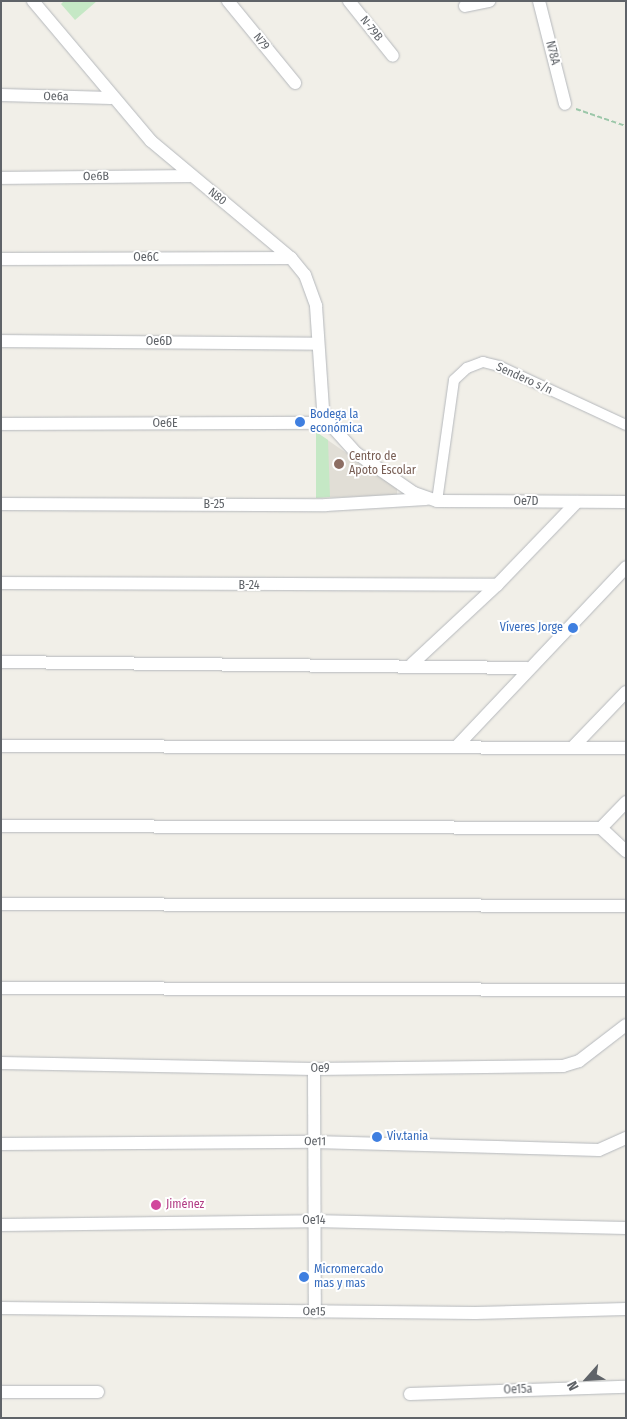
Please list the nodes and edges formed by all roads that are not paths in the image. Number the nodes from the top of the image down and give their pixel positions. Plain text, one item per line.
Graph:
1 (33, 1) edge
2 (228, 1) edge
3 (349, 1) edge
4 (489, 1) edge
5 (539, 1) edge
6 (465, 6) dead end
7 (393, 56) dead end
8 (294, 83) dead end
9 (1, 95) edge
10 (111, 98) junction
11 (564, 104) road end
12 (190, 176) junction
13 (1, 178) edge
14 (292, 258) junction
15 (1, 259) edge
16 (1, 341) edge
17 (316, 344) junction
18 (329, 423) junction
19 (1, 424) edge
20 (626, 426) edge
21 (431, 500) junction
22 (577, 502) junction
23 (626, 502) edge
24 (1, 504) edge
25 (626, 567) edge
26 (1, 583) edge
27 (497, 586) junction
28 (1, 662) edge
29 (412, 664) junction
30 (527, 668) junction
31 (626, 692) edge
32 (1, 746) edge
33 (457, 746) junction
34 (574, 746) junction
35 (626, 748) edge
36 (626, 802) edge
37 (1, 826) edge
38 (600, 828) junction
39 (626, 851) edge
40 (1, 904) edge
41 (626, 906) edge
42 (1, 988) edge
43 (626, 990) edge
44 (626, 1025) edge
45 (1, 1063) edge
46 (314, 1069) junction
47 (626, 1138) edge
48 (314, 1142) junction
49 (1, 1144) edge
50 (313, 1221) junction
51 (1, 1225) edge
52 (626, 1228) edge
53 (1, 1308) edge
54 (626, 1309) edge
55 (315, 1312) junction
56 (626, 1387) edge
57 (1, 1392) edge
58 (98, 1392) dead end
59 (410, 1394) dead end

1 - 10 street, N80
2 - 8 street, N79
3 - 7 street, N-79B
4 - 6 street
5 - 11 street, N78A
9 - 10 street, Oe6a
10 - 12 street, N80
12 - 13 street, Oe6B
12 - 14 street, N80
14 - 15 street, Oe6C
14 - 17 street, N80
16 - 17 street, Oe6D
17 - 18 street, N80
18 - 19 street, Oe6E
18 - 21 street
20 - 21 street, Sendero s/n
21 - 22 street, Oe7D
21 - 24 street, B-25
22 - 23 street, Oe7D
22 - 27 street
25 - 30 street
26 - 27 street, B-24
27 - 29 street
28 - 29 street
29 - 30 street
30 - 33 street
31 - 34 street
32 - 33 street
33 - 34 street
34 - 35 street
36 - 38 street
37 - 38 street
38 - 39 street
40 - 41 street
42 - 43 street
44 - 46 street, Oe9
45 - 46 street, Oe9
46 - 48 street
47 - 48 street, Oe11
48 - 49 street, Oe11
48 - 50 street
50 - 51 street, Oe14
50 - 52 street, Oe14
50 - 55 street
53 - 55 street, Oe15
54 - 55 street, Oe15
56 - 59 street, Oe15a
57 - 58 street

